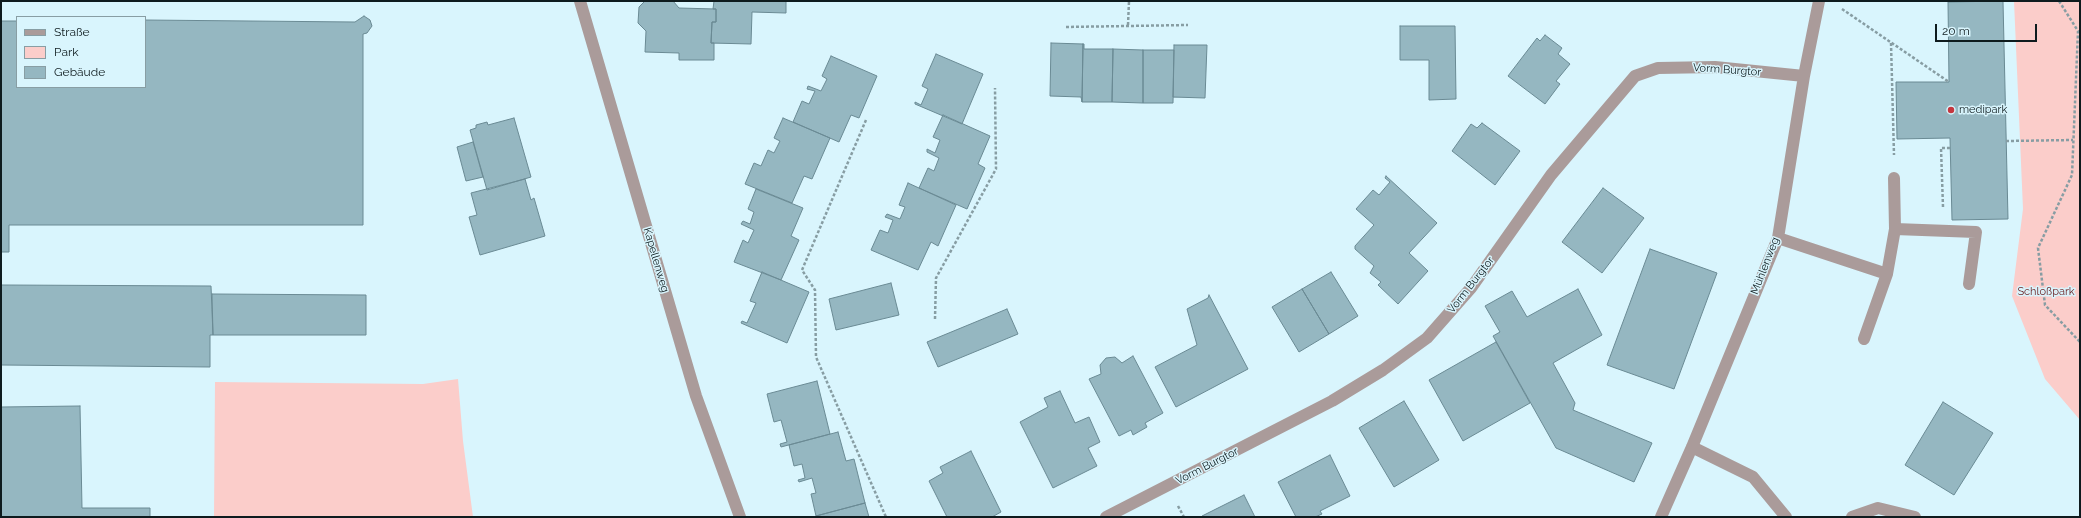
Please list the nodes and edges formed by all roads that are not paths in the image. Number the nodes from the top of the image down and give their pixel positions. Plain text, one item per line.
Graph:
1 (580, 1) edge
2 (1819, 1) edge
3 (1804, 76) junction
4 (1894, 178) road end
5 (1895, 229) junction
6 (1778, 238) junction
7 (1887, 274) junction
8 (1969, 284) dead end
9 (1864, 339) dead end
10 (1692, 447) junction
11 (740, 517) edge
12 (1106, 517) edge
13 (1661, 517) edge
14 (1786, 517) edge
15 (1852, 517) edge
16 (1915, 517) edge

1 - 11 street, Kapellenweg
2 - 3 street, Mühlenweg
3 - 6 street, Mühlenweg
3 - 12 street, Vorm Burgtor
4 - 5 street
5 - 7 street
5 - 8 street
6 - 7 street
6 - 10 street, Mühlenweg
7 - 9 street
10 - 13 street, Mühlenweg
10 - 14 street
15 - 16 street

